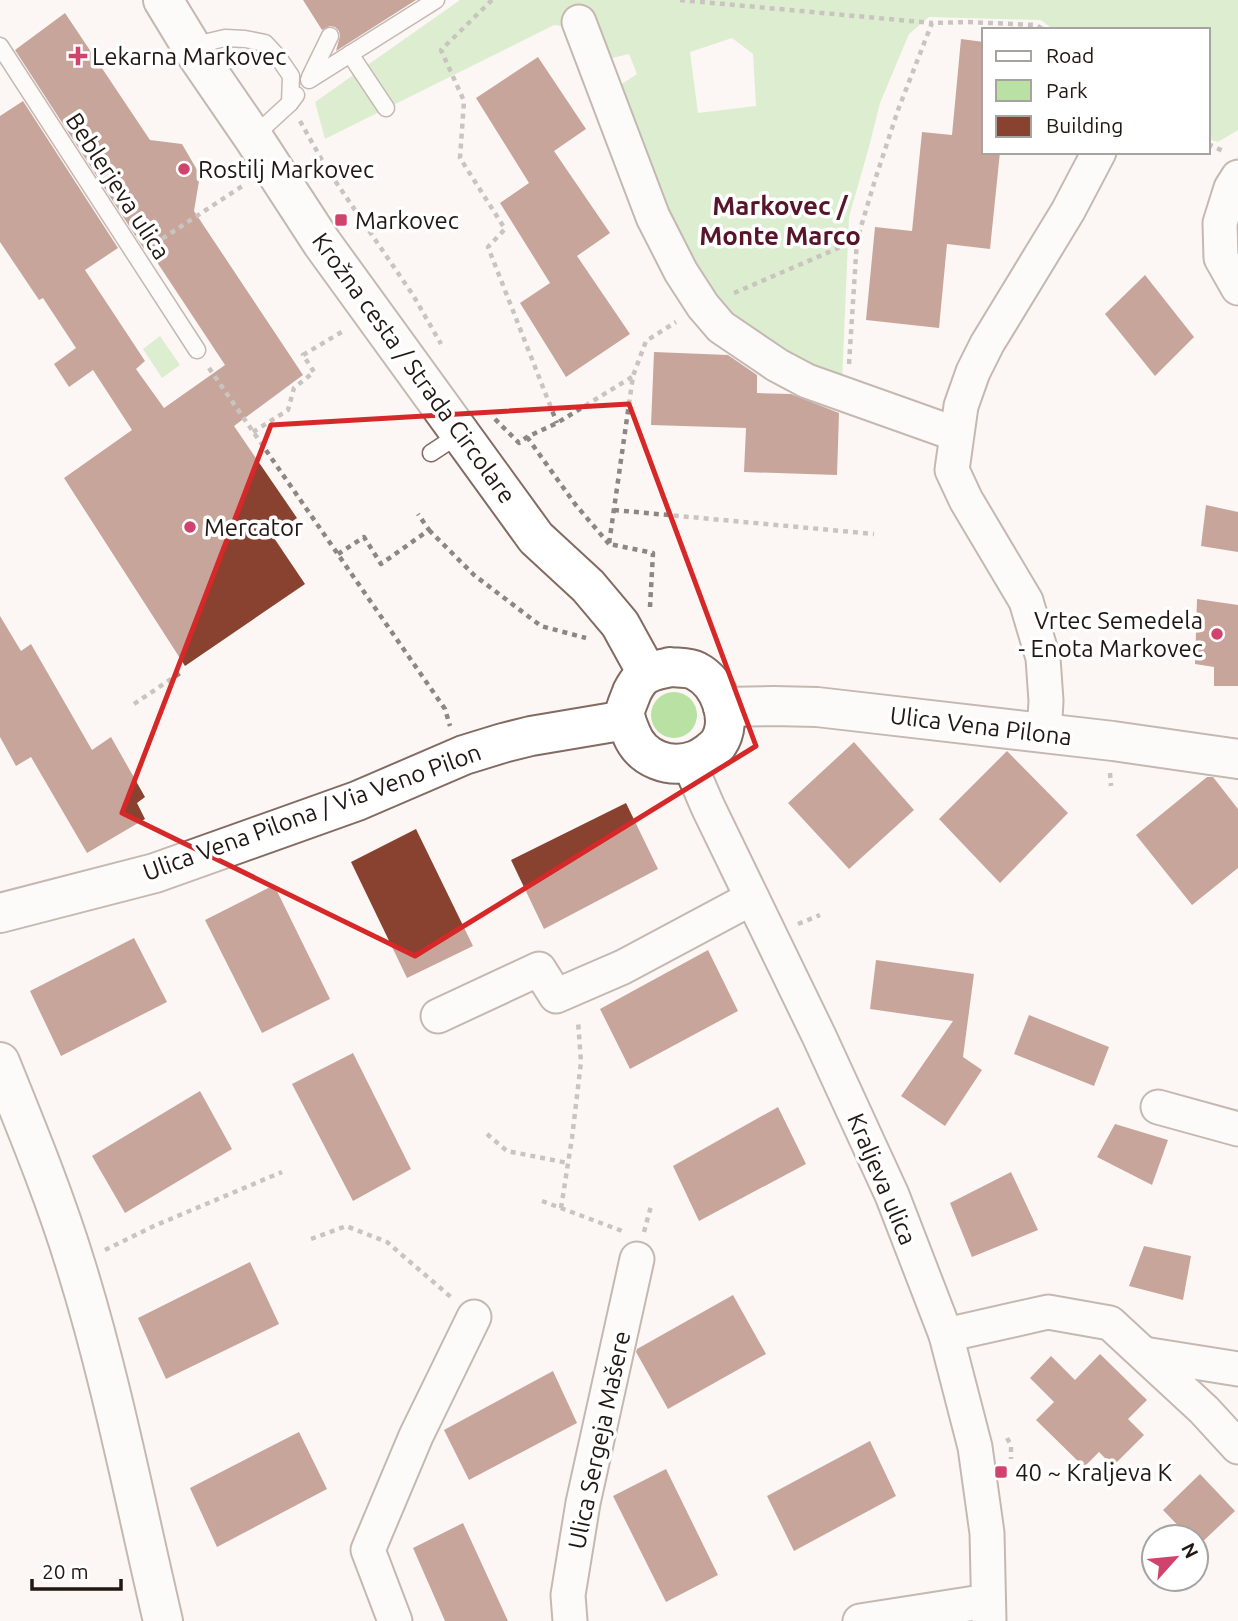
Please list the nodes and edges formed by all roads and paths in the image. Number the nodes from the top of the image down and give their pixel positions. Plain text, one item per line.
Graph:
1 (163, 0) edge
2 (436, 0) edge
3 (492, 0) edge
4 (680, 0) edge
5 (579, 22) dead end
6 (932, 23) junction
7 (1041, 28) edge
8 (330, 36) dead end
9 (0, 47) edge
10 (194, 51) junction
11 (350, 54) junction
12 (309, 80) junction
13 (290, 103) junction
14 (386, 108) dead end
15 (253, 136) junction
16 (1098, 154) edge
17 (1238, 177) edge
18 (220, 200) dead end
19 (858, 240) junction
20 (136, 256) junction
21 (1238, 288) edge
22 (703, 306) junction
23 (352, 326) dead end
24 (443, 348) dead end
25 (197, 350) joint
26 (633, 376) junction
27 (847, 396) junction
28 (557, 423) junction
29 (253, 432) junction
30 (462, 434) junction
31 (956, 434) junction
32 (527, 438) junction
33 (614, 510) junction
34 (418, 514) dead end
35 (429, 530) junction
36 (874, 534) dead end
37 (609, 544) junction
38 (338, 554) junction
39 (605, 632) junction
40 (180, 673) dead end
41 (647, 673) junction
42 (134, 704) dead end
43 (723, 707) junction
44 (445, 709) dead end
45 (626, 720) junction
46 (1044, 734) junction
47 (1238, 759) edge
48 (689, 763) junction
49 (752, 898) junction
50 (0, 913) edge
51 (570, 990) junction
52 (438, 1016) dead end
53 (0, 1062) edge
54 (1158, 1107) dead end
55 (1238, 1129) edge
56 (487, 1135) dead end
57 (568, 1163) junction
58 (282, 1172) dead end
59 (542, 1201) dead end
60 (651, 1206) dead end
61 (561, 1208) junction
62 (311, 1239) dead end
63 (637, 1244) junction
64 (76, 1265) junction
65 (474, 1317) joint
66 (946, 1335) junction
67 (1144, 1354) junction
68 (1238, 1369) edge
69 (1238, 1447) edge
70 (988, 1611) edge
71 (163, 1621) edge
72 (396, 1621) edge
73 (570, 1621) edge
74 (860, 1621) edge

1 - 10 street, Krožna cesta / Strada Circolare
2 - 11 lane
3 - 28 path
4 - 6 path
5 - 22 street
6 - 7 path
6 - 19 path
8 - 12 lane
9 - 20 lane, Beblerjeva ulica
10 - 13 lane
10 - 15 street, Krožna cesta / Strada Circolare
11 - 12 lane
11 - 14 lane
12 - 13 lane
13 - 15 lane
13 - 24 path
15 - 30 street, Krožna cesta / Strada Circolare
16 - 31 street
17 - 21 street
18 - 20 path
19 - 22 path
19 - 27 path
20 - 25 lane, Beblerjeva ulica
22 - 26 path
22 - 27 street
23 - 29 path
25 - 29 path
26 - 28 path
26 - 33 path
27 - 31 street
28 - 32 path
29 - 38 path
30 - 32 path
30 - 39 street, Krožna cesta / Strada Circolare
31 - 46 street
32 - 37 path
33 - 36 path
33 - 37 path
34 - 35 path
35 - 38 path
35 - 39 path
37 - 39 path
38 - 44 path
39 - 41 street, Krožna cesta / Strada Circolare
40 - 42 path
41 - 43 street
41 - 45 street
43 - 46 street, Ulica Vena Pilona
43 - 48 street
45 - 48 street
45 - 50 street, Ulica Vena Pilona / Via Veno Pilon
46 - 47 street, Ulica Vena Pilona
48 - 49 street, Kraljeva ulica
49 - 51 street
49 - 66 street, Kraljeva ulica
51 - 52 street
51 - 57 path
53 - 64 street
54 - 55 street
56 - 57 path
57 - 61 path
58 - 64 path
59 - 61 path
60 - 63 path
61 - 63 path
62 - 65 path
63 - 73 street, Ulica Sergeja Mašere
64 - 71 street
65 - 72 street
66 - 67 street
66 - 70 street, Kraljeva ulica
67 - 68 street
67 - 69 street
70 - 74 street

